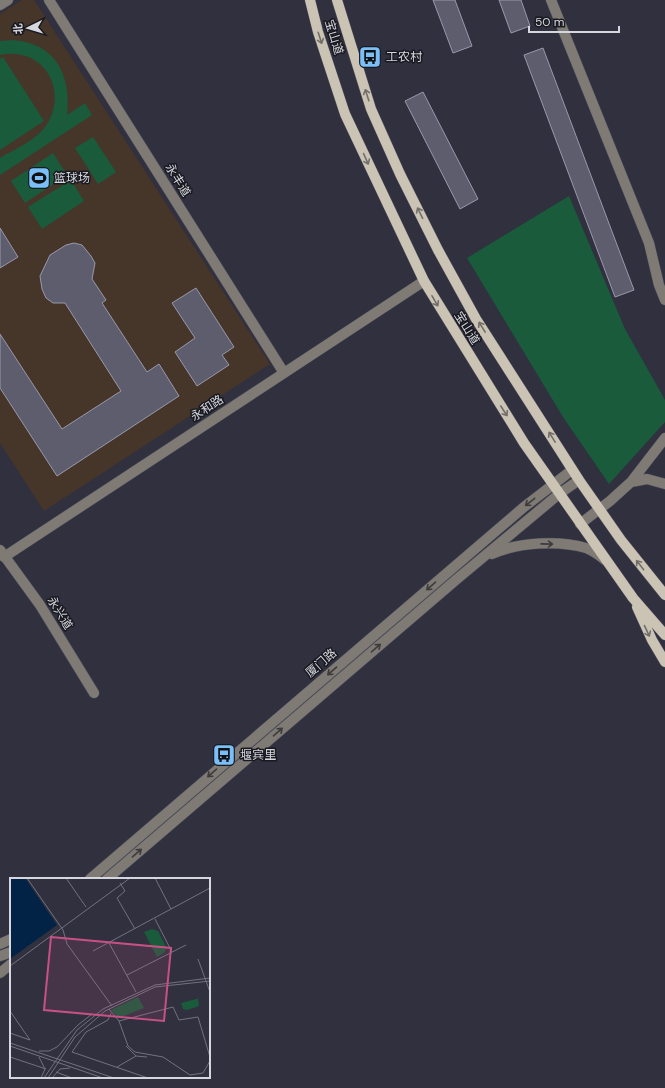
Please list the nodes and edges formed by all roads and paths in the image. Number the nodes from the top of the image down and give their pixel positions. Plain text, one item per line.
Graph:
1 (8, 0) edge
2 (49, 0) edge
3 (310, 0) edge
4 (337, 0) edge
5 (551, 0) edge
6 (0, 5) edge
7 (424, 281) junction
8 (665, 300) edge
9 (284, 373) junction
10 (665, 438) edge
11 (572, 470) junction
12 (578, 480) junction
13 (631, 482) junction
14 (552, 484) junction
15 (665, 484) edge
16 (559, 494) junction
17 (599, 510) junction
18 (580, 524) junction
19 (2, 554) edge
20 (483, 558) junction
21 (605, 560) junction
22 (665, 595) edge
23 (633, 598) junction
24 (665, 635) edge
25 (665, 662) edge
26 (94, 694) dead end
27 (91, 878) edge
28 (108, 878) edge
29 (10, 939) edge
30 (0, 944) edge
31 (10, 952) edge
32 (0, 956) edge
33 (10, 965) edge
34 (0, 974) edge

1 - 6 street
2 - 9 street, 永丰道
3 -> 7 main road, 宝山道
11 -> 4 main road, 宝山道
5 - 8 street
7 - 9 street, 永和路
7 -> 14 main road, 宝山道
9 - 19 street, 永和路
10 - 13 street
11 - 12 main road, 宝山道
11 - 14 street, 厦门路
12 - 16 street, 厦门路
12 - 17 main road, 宝山道
13 - 15 street
13 - 17 street
14 - 16 main road, 宝山道
14 -> 27 street, 厦门路
16 - 18 main road, 宝山道
16 - 20 street, 厦门路
17 - 18 street
22 -> 17 main road, 宝山道
18 - 21 main road, 宝山道
19 - 26 street, 永兴道
20 -> 21 street
28 -> 20 street, 厦门路
21 - 23 main road, 宝山道
23 - 24 main road, 宝山道
23 -> 25 main road
29 - 30 street
31 - 32 street
33 - 34 street

